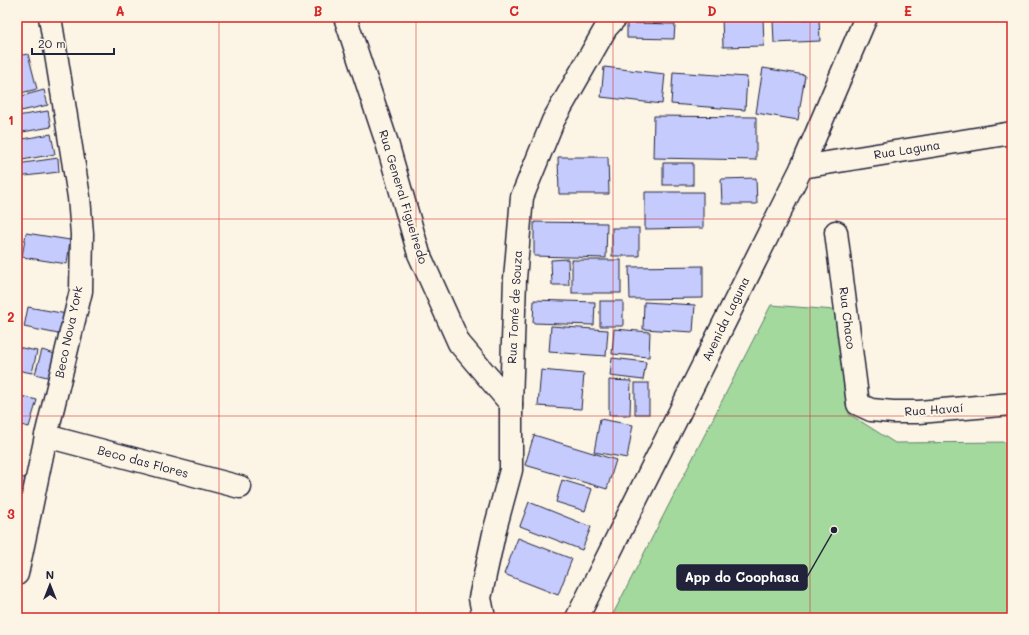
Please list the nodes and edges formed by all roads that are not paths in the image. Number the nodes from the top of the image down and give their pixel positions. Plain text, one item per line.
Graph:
1 (50, 17) edge
2 (346, 17) edge
3 (866, 17) edge
4 (608, 21) edge
5 (1012, 133) edge
6 (802, 166) junction
7 (836, 232) dead end
8 (511, 404) junction
9 (858, 404) joint
10 (1012, 404) edge
11 (46, 436) junction
12 (240, 487) dead end
13 (17, 574) edge
14 (484, 618) edge
15 (577, 618) edge

1 - 11 street, Beco Nova York
2 - 8 street, Rua General Figueiredo
3 - 6 street, Avenida Laguna
4 - 8 street, Rua Tomé de Souza
5 - 6 street, Rua Laguna
6 - 15 street, Avenida Laguna
7 - 9 street, Rua Chaco
8 - 14 street, Rua Tomé de Souza
9 - 10 street, Rua Havaí
11 - 12 street, Beco das Flores
11 - 13 street, Beco Nova York

